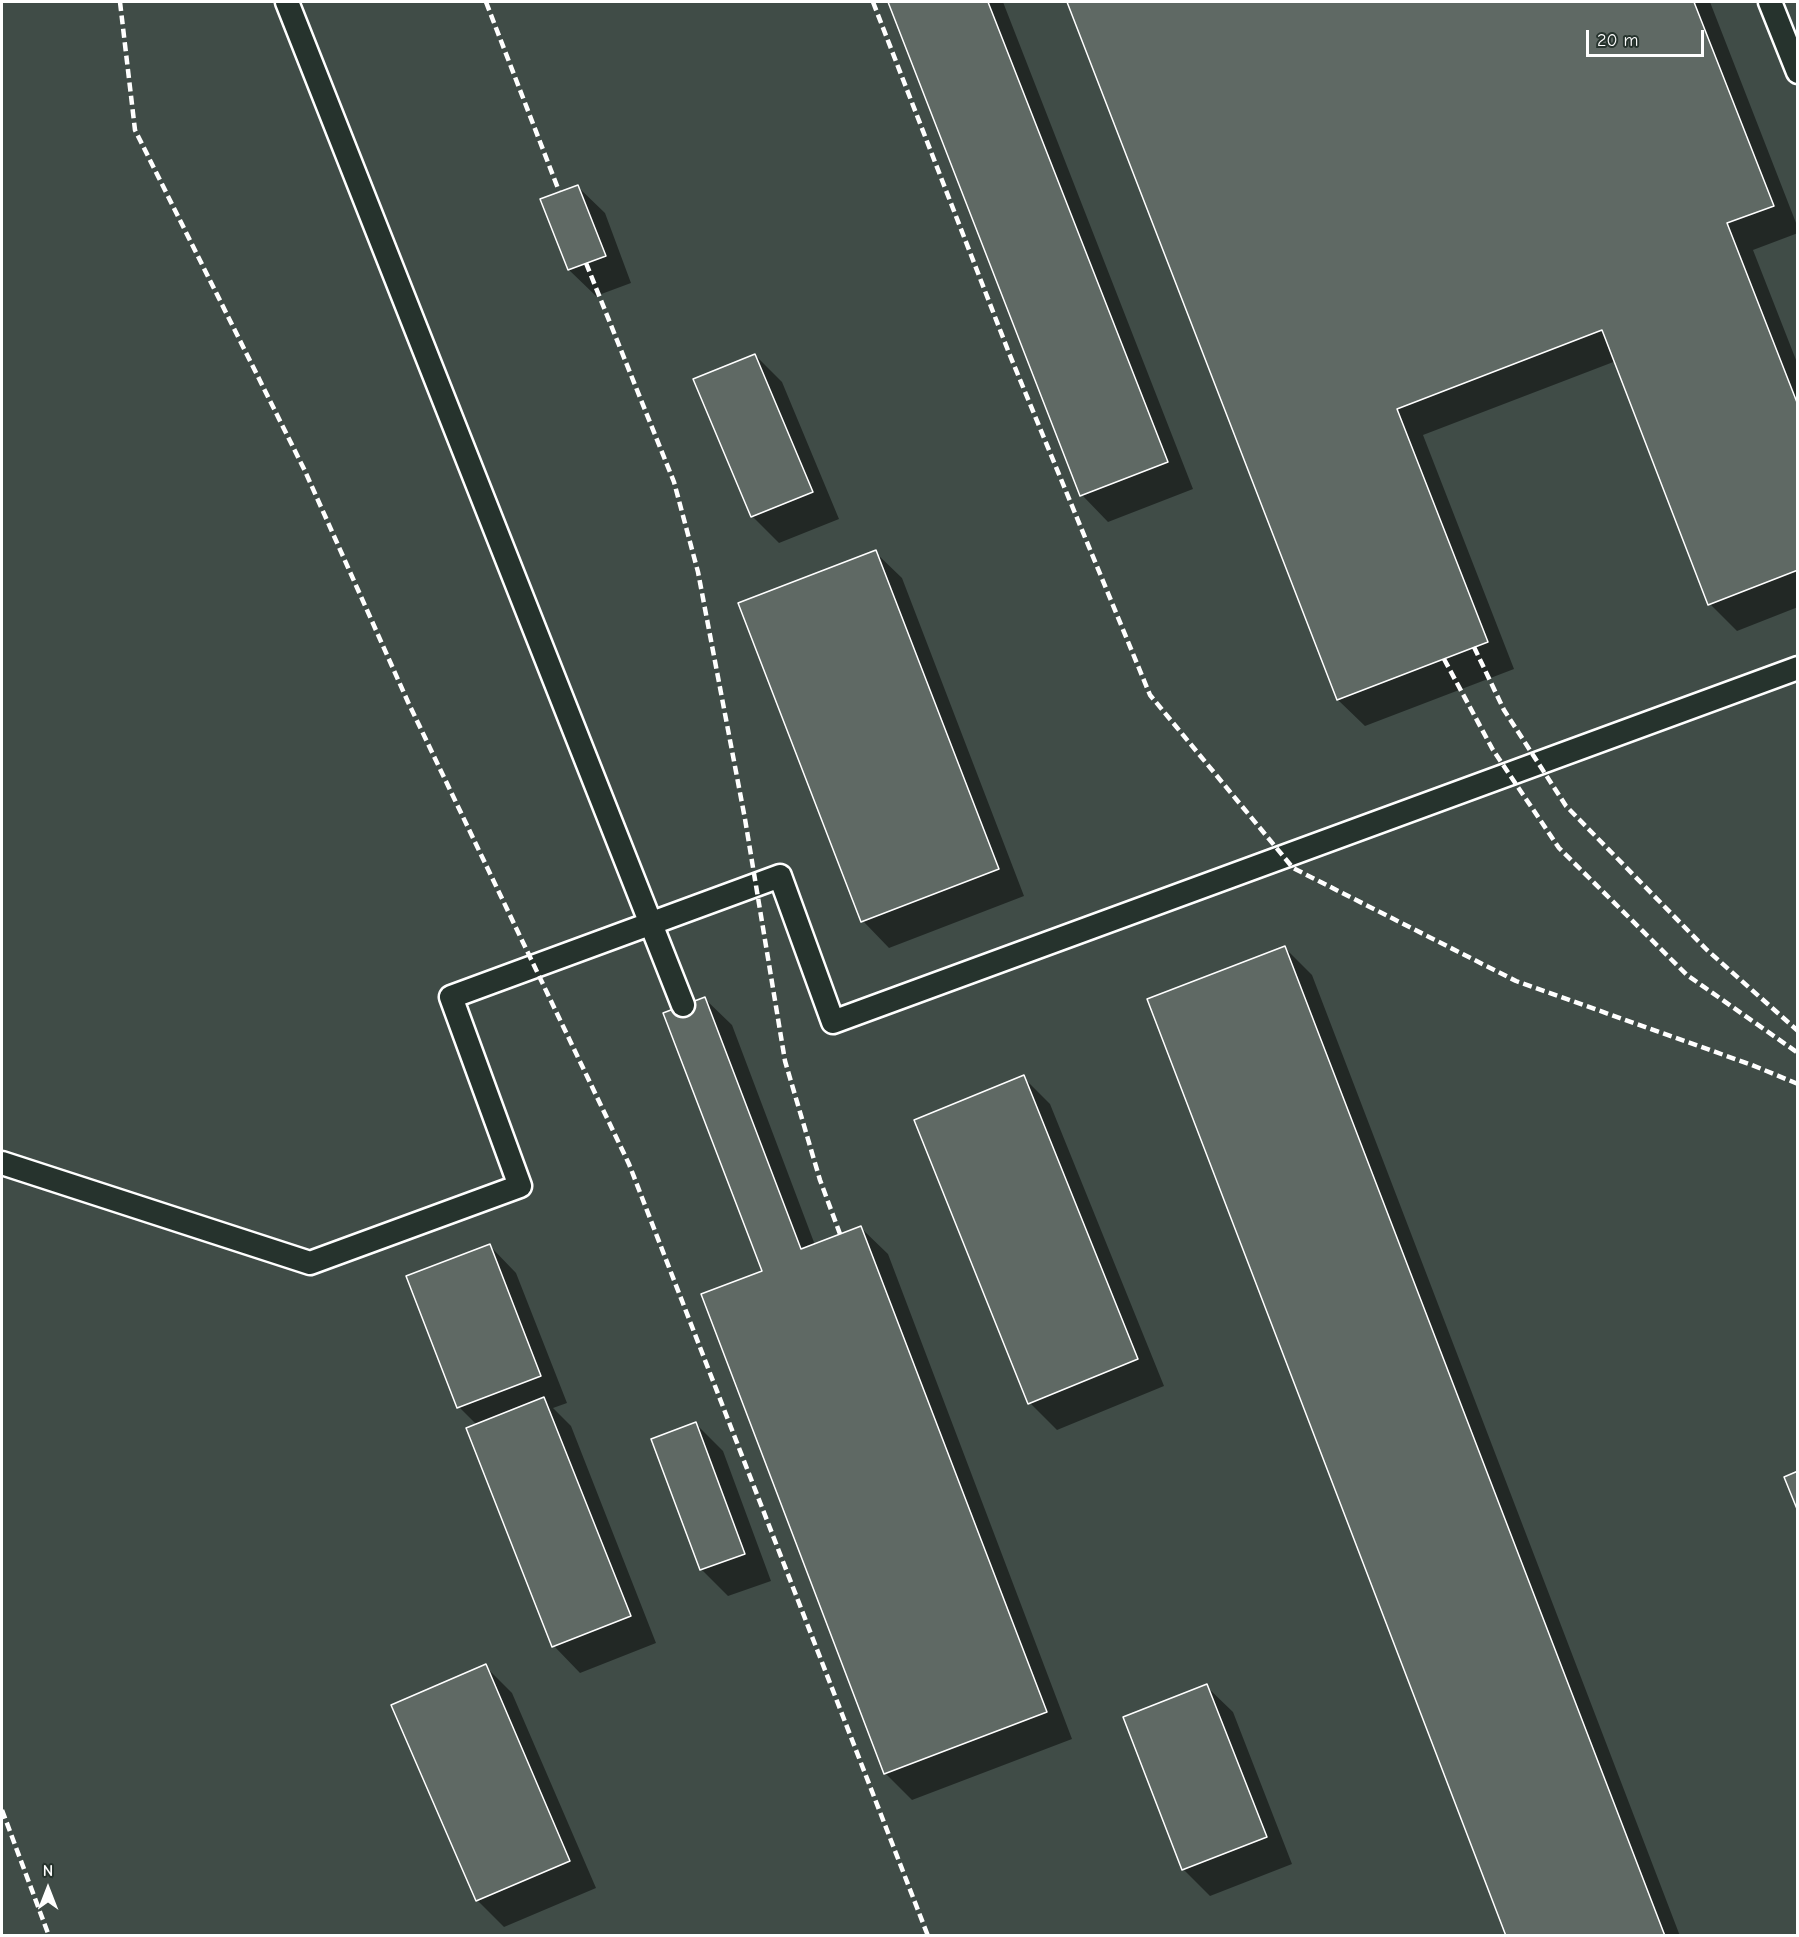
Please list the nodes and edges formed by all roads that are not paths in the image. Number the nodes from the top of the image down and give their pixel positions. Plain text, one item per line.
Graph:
1 (287, 2) edge
2 (1770, 2) edge
3 (1797, 72) edge
4 (1797, 668) edge
5 (651, 924) junction
6 (683, 1005) dead end
7 (2, 1163) edge

1 - 5 lane
2 - 3 lane
4 - 5 lane
5 - 6 lane
5 - 7 lane

